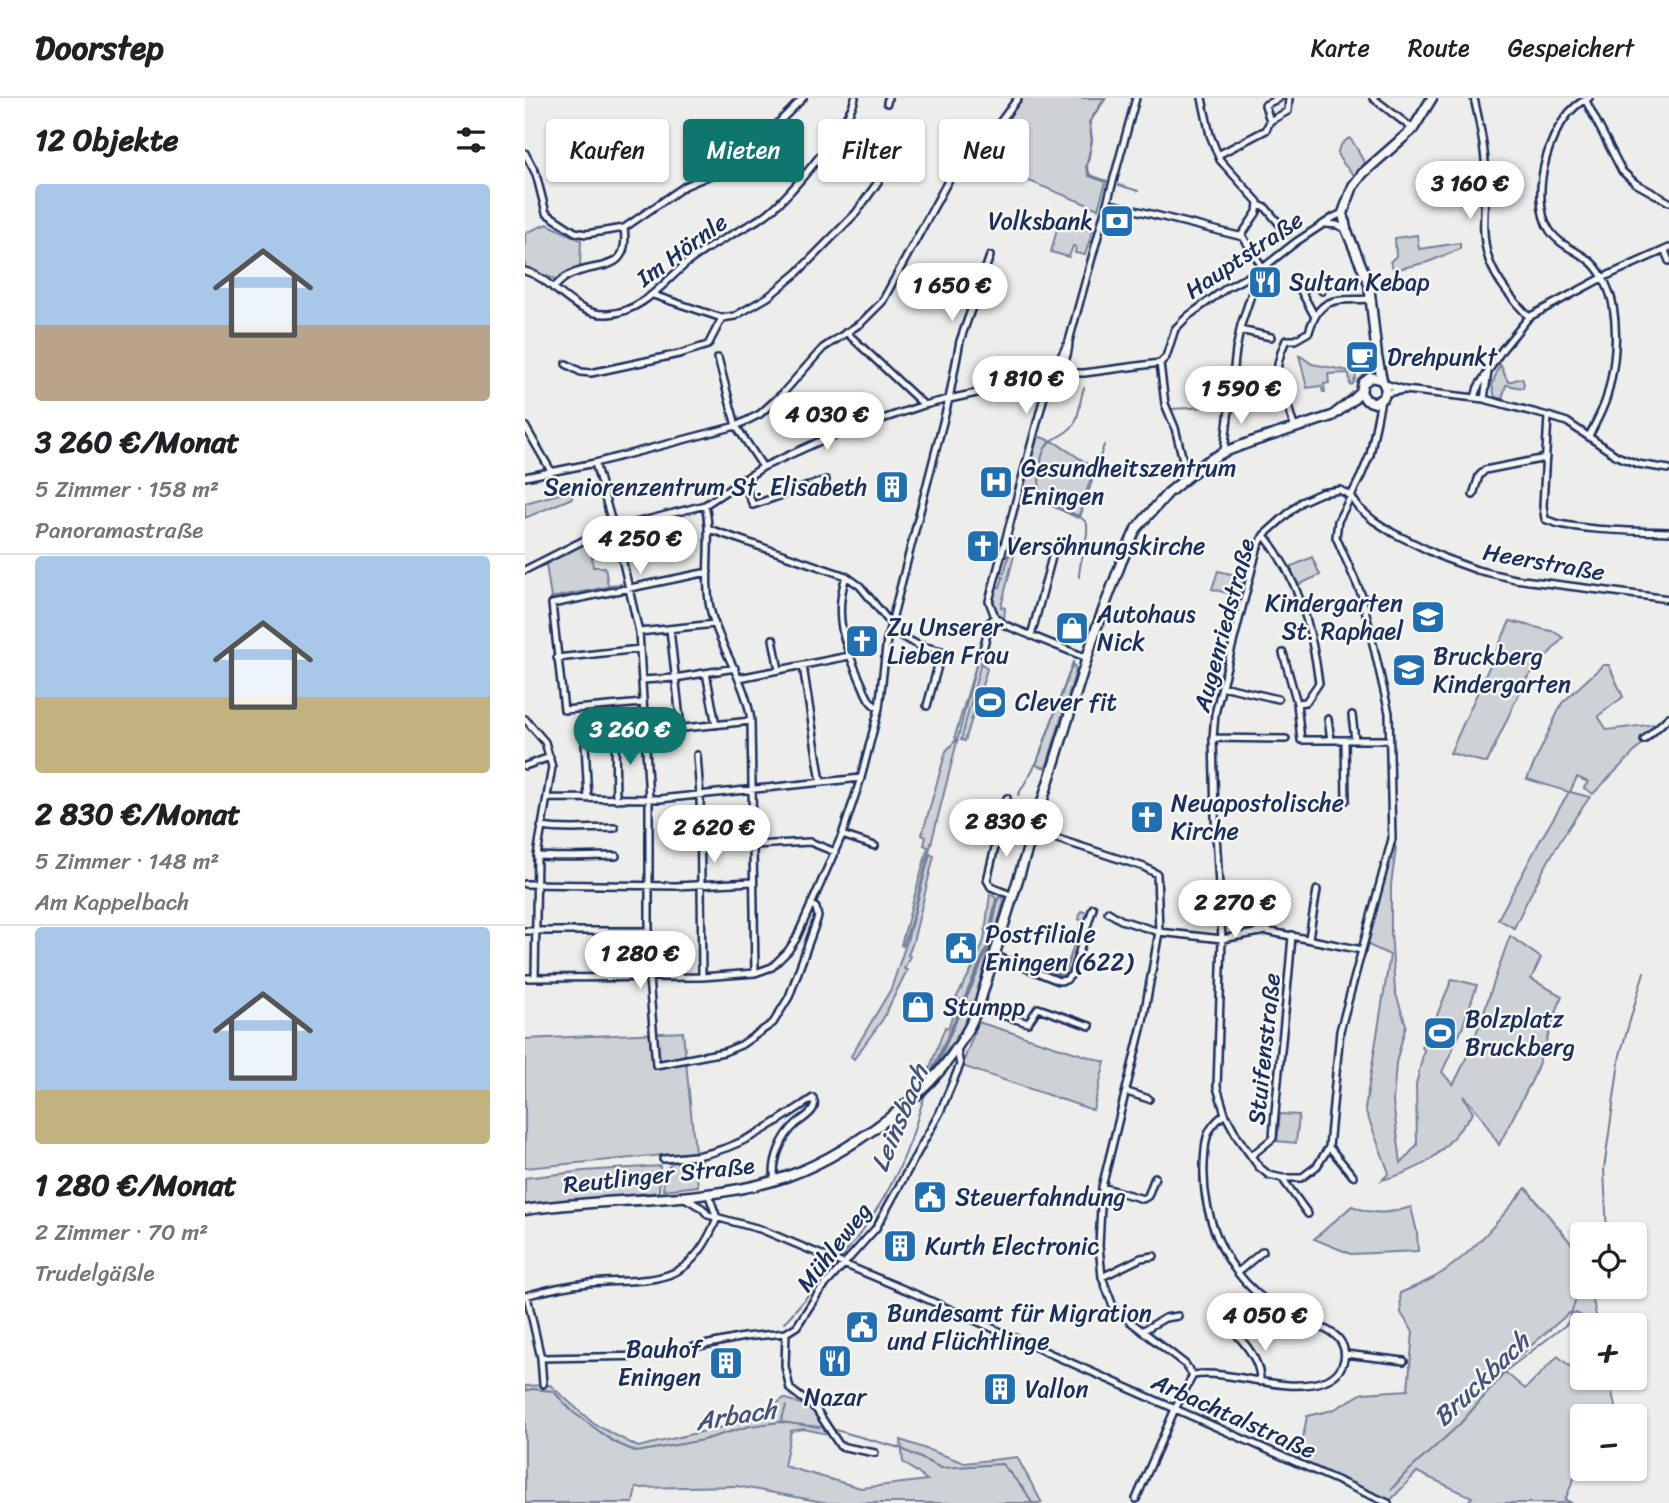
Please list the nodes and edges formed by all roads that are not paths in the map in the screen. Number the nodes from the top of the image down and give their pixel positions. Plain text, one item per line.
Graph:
1 (803, 98) edge
2 (855, 98) edge
3 (1018, 98) edge
4 (1136, 98) edge
5 (1202, 98) edge
6 (1279, 98) edge
7 (1289, 98) edge
8 (1373, 98) edge
9 (1432, 98) edge
10 (1475, 98) edge
11 (1587, 99) edge
12 (1270, 121) junction
13 (1413, 130) junction
14 (525, 153) edge
15 (1218, 155) junction
16 (878, 182) dead end
17 (1669, 202) edge
18 (1107, 203) junction
19 (1259, 205) junction
20 (1343, 213) junction
21 (1326, 224) junction
22 (624, 228) junction
23 (1346, 229) junction
24 (1287, 233) dead end
25 (1241, 236) junction
26 (1667, 250) edge
27 (990, 256) dead end
28 (1669, 261) edge
29 (1261, 270) junction
30 (525, 271) edge
31 (1602, 278) junction
32 (553, 288) junction
33 (1322, 291) dead end
34 (653, 295) junction
35 (1371, 299) junction
36 (1314, 315) junction
37 (1529, 317) junction
38 (722, 318) junction
39 (1240, 330) junction
40 (846, 332) junction
41 (1271, 337) dead end
42 (1377, 356) junction
43 (718, 358) dead end
44 (1160, 363) junction
45 (566, 364) dead end
46 (1059, 367) junction
47 (1488, 372) junction
48 (1371, 377) junction
49 (1047, 389) junction
50 (1361, 392) junction
51 (1379, 393) junction
52 (1475, 398) junction
53 (949, 399) junction
54 (1483, 399) junction
55 (924, 405) junction
56 (1341, 410) junction
57 (1548, 416) junction
58 (525, 426) edge
59 (736, 426) junction
60 (1296, 428) junction
61 (1589, 436) junction
62 (1224, 452) junction
63 (1546, 458) junction
64 (595, 463) junction
65 (763, 467) junction
66 (1669, 469) edge
67 (551, 471) junction
68 (1187, 476) junction
69 (525, 477) edge
70 (742, 479) junction
71 (826, 480) dead end
72 (1473, 495) dead end
73 (1351, 496) junction
74 (705, 505) junction
75 (614, 527) junction
76 (709, 529) junction
77 (1669, 532) edge
78 (1264, 536) junction
79 (1052, 556) dead end
80 (525, 570) edge
81 (708, 572) junction
82 (846, 576) junction
83 (629, 587) junction
84 (1669, 599) edge
85 (995, 617) junction
86 (891, 622) junction
87 (715, 624) junction
88 (670, 629) junction
89 (639, 632) junction
90 (1031, 636) junction
91 (773, 639) dead end
92 (640, 649) junction
93 (982, 653) dead end
94 (1283, 653) dead end
95 (849, 656) junction
96 (557, 658) junction
97 (1087, 658) junction
98 (803, 666) junction
99 (735, 668) junction
100 (779, 670) junction
101 (706, 673) junction
102 (675, 678) junction
103 (739, 678) junction
104 (642, 680) junction
105 (1222, 686) junction
106 (1278, 699) dead end
107 (643, 703) junction
108 (1297, 703) junction
109 (927, 706) dead end
110 (879, 708) junction
111 (1352, 715) dead end
112 (1669, 717) edge
113 (525, 719) edge
114 (1328, 719) dead end
115 (751, 721) junction
116 (716, 724) junction
117 (681, 728) junction
118 (645, 732) junction
119 (615, 735) dead end
120 (1213, 738) junction
121 (1286, 739) dead end
122 (1331, 740) junction
123 (1355, 740) junction
124 (1388, 740) junction
125 (1644, 740) dead end
126 (1345, 741) junction
127 (585, 744) dead end
128 (697, 755) dead end
129 (550, 757) junction
130 (525, 766) edge
131 (861, 778) junction
132 (821, 782) junction
133 (753, 789) junction
134 (700, 794) junction
135 (548, 798) junction
136 (1007, 798) dead end
137 (588, 799) junction
138 (649, 799) junction
139 (616, 800) junction
140 (1346, 800) dead end
141 (541, 827) junction
142 (615, 828) dead end
143 (1033, 831) junction
144 (842, 835) junction
145 (753, 845) junction
146 (875, 846) dead end
147 (835, 852) junction
148 (537, 856) junction
149 (616, 856) dead end
150 (753, 882) junction
151 (525, 884) edge
152 (535, 884) junction
153 (701, 885) junction
154 (649, 886) junction
155 (1317, 890) dead end
156 (1013, 896) junction
157 (811, 904) junction
158 (1266, 907) dead end
159 (1093, 908) dead end
160 (1108, 912) dead end
161 (525, 931) edge
162 (535, 931) junction
163 (649, 931) junction
164 (1266, 931) junction
165 (1159, 932) junction
166 (1292, 935) junction
167 (1309, 938) junction
168 (1222, 939) junction
169 (1361, 950) junction
170 (996, 956) junction
171 (755, 973) junction
172 (702, 977) junction
173 (525, 978) edge
174 (535, 978) junction
175 (649, 978) junction
176 (978, 1008) junction
177 (1090, 1026) dead end
178 (957, 1050) junction
179 (1127, 1092) junction
180 (1149, 1099) dead end
181 (1225, 1114) junction
182 (1329, 1147) junction
183 (1251, 1156) junction
184 (663, 1159) dead end
185 (1353, 1176) dead end
186 (1155, 1177) dead end
187 (1282, 1178) junction
188 (775, 1181) junction
189 (1102, 1187) junction
190 (708, 1193) junction
191 (681, 1196) junction
192 (702, 1208) junction
193 (525, 1210) edge
194 (1308, 1214) dead end
195 (717, 1218) junction
196 (1263, 1251) dead end
197 (1154, 1256) dead end
198 (843, 1265) junction
199 (1238, 1272) junction
200 (1102, 1277) junction
201 (526, 1296) edge
202 (1178, 1316) dead end
203 (1142, 1331) junction
204 (786, 1333) junction
205 (1238, 1336) dead end
206 (1345, 1354) junction
207 (541, 1358) junction
208 (1404, 1361) dead end
209 (1193, 1375) junction
210 (1259, 1382) junction
211 (543, 1384) dead end
212 (1175, 1409) junction
213 (874, 1453) dead end
214 (1136, 1499) dead end
215 (1386, 1503) edge

1 - 22 street
2 - 34 street, Im Hörnle
3 - 40 street
4 - 18 street
5 - 15 street
6 - 12 street
7 - 12 street
8 - 13 street
9 - 13 main road
10 - 37 street
11 - 17 street
11 - 31 street
12 - 15 street
13 - 20 main road
14 - 22 street
15 - 19 street
16 - 38 street
18 - 25 street
18 - 46 street
19 - 24 street
19 - 25 street
20 - 21 street, Hauptstraße
20 - 23 main road
21 - 23 street, Hauptstraße
21 - 29 street, Hauptstraße
22 - 32 street
23 - 35 main road
25 - 29 street
26 - 28 street
26 - 31 street
27 - 53 street
29 - 39 street
29 - 44 street, Hauptstraße
30 - 32 street, Im Hörnle
31 - 37 street
31 - 61 street
32 - 34 street, Im Hörnle
33 - 36 street
34 - 38 street
35 - 36 street
35 - 42 main road
36 - 60 street
37 - 47 street
38 - 45 street
39 - 41 street
39 - 62 street
40 - 55 street
40 - 59 street
42 - 48 main road
42 - 51 main road
43 - 59 street
44 - 46 street
44 - 68 street
46 - 49 street
47 - 52 street
47 - 54 street
48 - 50 main road
48 - 51 main road
49 - 53 street
49 - 85 street
50 - 51 main road
50 - 56 main road
51 - 52 street
51 - 56 main road, Reutlinger Straße
51 - 73 street
52 - 54 street
53 - 55 street
53 - 86 street
54 - 57 street
55 - 65 street
56 - 60 main road, Reutlinger Straße
57 - 61 street
57 - 63 street
58 - 67 street
59 - 64 street
59 - 65 street
60 - 62 main road, Reutlinger Straße
61 - 66 street
62 - 68 main road, Reutlinger Straße
63 - 72 street
63 - 77 street
64 - 67 street
64 - 75 street
65 - 70 street
67 - 69 street
68 - 97 main road, Reutlinger Straße
70 - 71 street
70 - 74 street
73 - 78 street, Augenriedstraße
73 - 84 street, Heerstraße
73 - 124 street
74 - 75 street
74 - 76 street
75 - 80 street
75 - 83 street
76 - 81 street
76 - 82 street
78 - 105 street, Augenriedstraße
78 - 108 street
79 - 90 street
81 - 83 street
81 - 87 street
82 - 86 street
82 - 95 street
83 - 89 street
83 - 96 street
85 - 90 street
85 - 93 street
86 - 109 street
86 - 110 street
87 - 88 street
87 - 99 street
88 - 89 street
88 - 102 street
89 - 92 street
90 - 97 street
91 - 100 street
92 - 96 street
92 - 104 street
94 - 108 street
95 - 98 street
95 - 110 street
96 - 107 street
97 - 143 main road, Reutlinger Straße
98 - 100 street
98 - 132 street
99 - 101 street
99 - 103 street
100 - 103 street
101 - 102 street
101 - 116 street
102 - 104 street
102 - 117 street
103 - 115 street
104 - 107 street
105 - 106 street
105 - 120 street, Augenriedstraße
107 - 118 street
108 - 122 street
110 - 131 street
111 - 123 street
112 - 125 street
113 - 129 street
114 - 122 street
115 - 116 street
115 - 133 street
116 - 117 street
117 - 118 street
118 - 138 street
119 - 139 street
120 - 121 street
120 - 168 street, Augenriedstraße
122 - 126 street
123 - 124 street
123 - 126 street
124 - 169 street
126 - 140 street
127 - 137 street
128 - 134 street
129 - 130 street
129 - 135 street
131 - 132 street
131 - 144 street
132 - 133 street
133 - 134 street
133 - 145 street
134 - 138 street
134 - 153 street
135 - 137 street
135 - 141 street
136 - 156 street
137 - 139 street
138 - 139 street
138 - 154 street
141 - 142 street
141 - 148 street
143 - 156 main road, Reutlinger Straße
143 - 165 street
144 - 146 street
144 - 147 street
145 - 147 street
145 - 150 street
147 - 157 street
148 - 149 street
148 - 152 street
150 - 153 street
150 - 171 street
151 - 152 street
152 - 154 street
152 - 162 street
153 - 154 street
153 - 172 street
154 - 163 street
155 - 167 street
156 - 170 main road, Reutlinger Straße
157 - 171 street
157 - 175 street
158 - 164 street
159 - 170 street
160 - 165 street
161 - 162 street
162 - 163 street
162 - 174 street
163 - 175 street
164 - 166 street
164 - 168 street
165 - 168 street
165 - 179 street
166 - 167 street
166 - 183 street, Stuifenstraße
167 - 169 street
168 - 181 street, Augenriedstraße
169 - 182 street
170 - 176 main road, Reutlinger Straße
171 - 172 street
172 - 175 street
173 - 174 street
174 - 175 street
176 - 177 street
176 - 178 main road, Reutlinger Straße
178 - 188 main road, Reutlinger Straße
178 - 198 street, Mühleweg
179 - 180 street
179 - 189 street
181 - 183 street, Augenriedstraße
181 - 199 street
182 - 185 street
182 - 187 street
183 - 187 street, Augenriedstraße
184 - 188 street
186 - 189 street
187 - 194 street, Augenriedstraße
188 - 190 main road, Reutlinger Straße
189 - 200 street
190 - 191 main road, Reutlinger Straße
190 - 192 street
190 - 195 street
191 - 192 street, Arbachtalstraße
191 - 193 main road, Reutlinger Straße
192 - 195 street, Arbachtalstraße
195 - 198 street, Arbachtalstraße
195 - 201 street
196 - 199 street
197 - 200 street
198 - 204 street, Mühleweg
198 - 212 street, Arbachtalstraße
199 - 206 street
200 - 203 street
201 - 207 street
202 - 203 street
203 - 209 street
204 - 207 street
204 - 213 street
205 - 210 street
206 - 208 street
206 - 210 street
207 - 211 street
209 - 210 street
209 - 212 street
212 - 214 street
212 - 215 street, Arbachtalstraße

